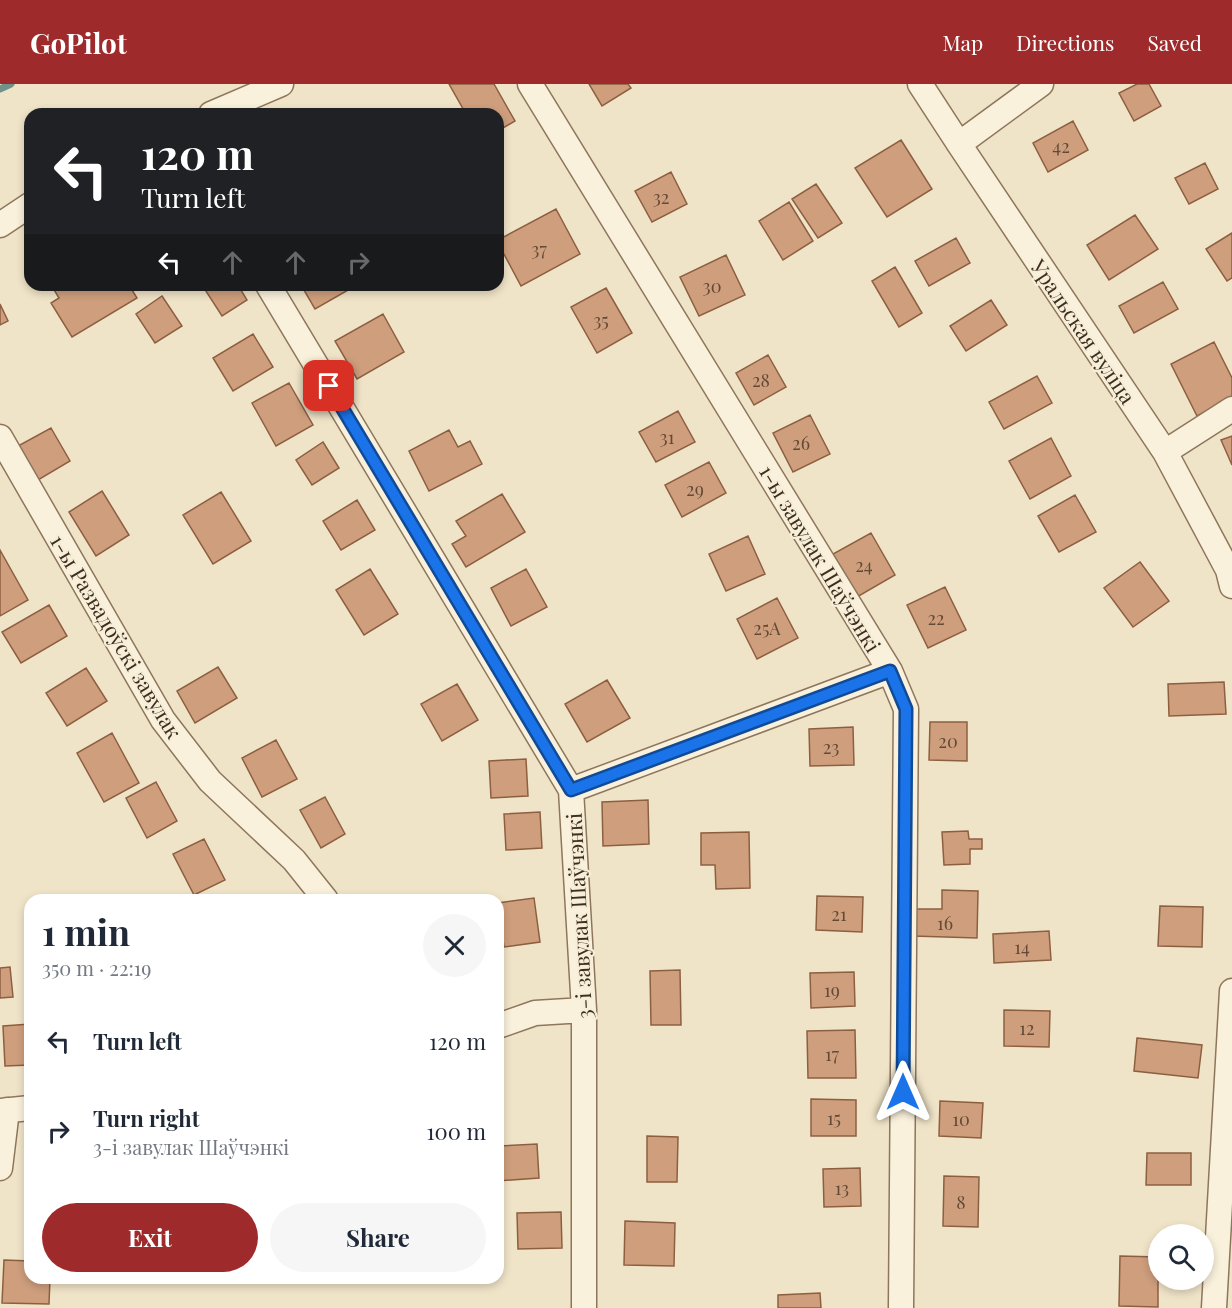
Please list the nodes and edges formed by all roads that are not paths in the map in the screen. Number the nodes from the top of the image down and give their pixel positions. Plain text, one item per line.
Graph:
1 (281, 84) edge
2 (530, 84) edge
3 (920, 84) edge
4 (1041, 84) edge
5 (225, 108) edge
6 (959, 144) junction
7 (24, 209) edge
8 (0, 225) edge
9 (272, 291) edge
10 (1232, 409) edge
11 (0, 437) edge
12 (1165, 452) junction
13 (1232, 586) edge
14 (890, 671) junction
15 (571, 790) junction
16 (321, 894) edge
17 (1232, 992) edge
18 (584, 1010) junction
19 (504, 1024) edge
20 (12, 1110) edge
21 (0, 1168) edge
22 (584, 1308) edge
23 (901, 1308) edge
24 (1214, 1308) edge

1 - 5 street
2 - 14 street, 1-ы завулак Шаўчэнкі
3 - 6 street, Уральская вуліца
4 - 6 street
6 - 12 street, Уральская вуліца
7 - 8 street
9 - 15 street, 3-і завулак Шаўчэнкі
10 - 12 street
11 - 16 street, 1-ы Развадоўскі завулак
12 - 13 street, Уральская вуліца
14 - 15 street
14 - 23 street, 1-ы завулак Шаўчэнкі
15 - 18 street, 3-і завулак Шаўчэнкі
17 - 24 street
18 - 19 street
18 - 22 street, 3-і завулак Шаўчэнкі
20 - 21 street

